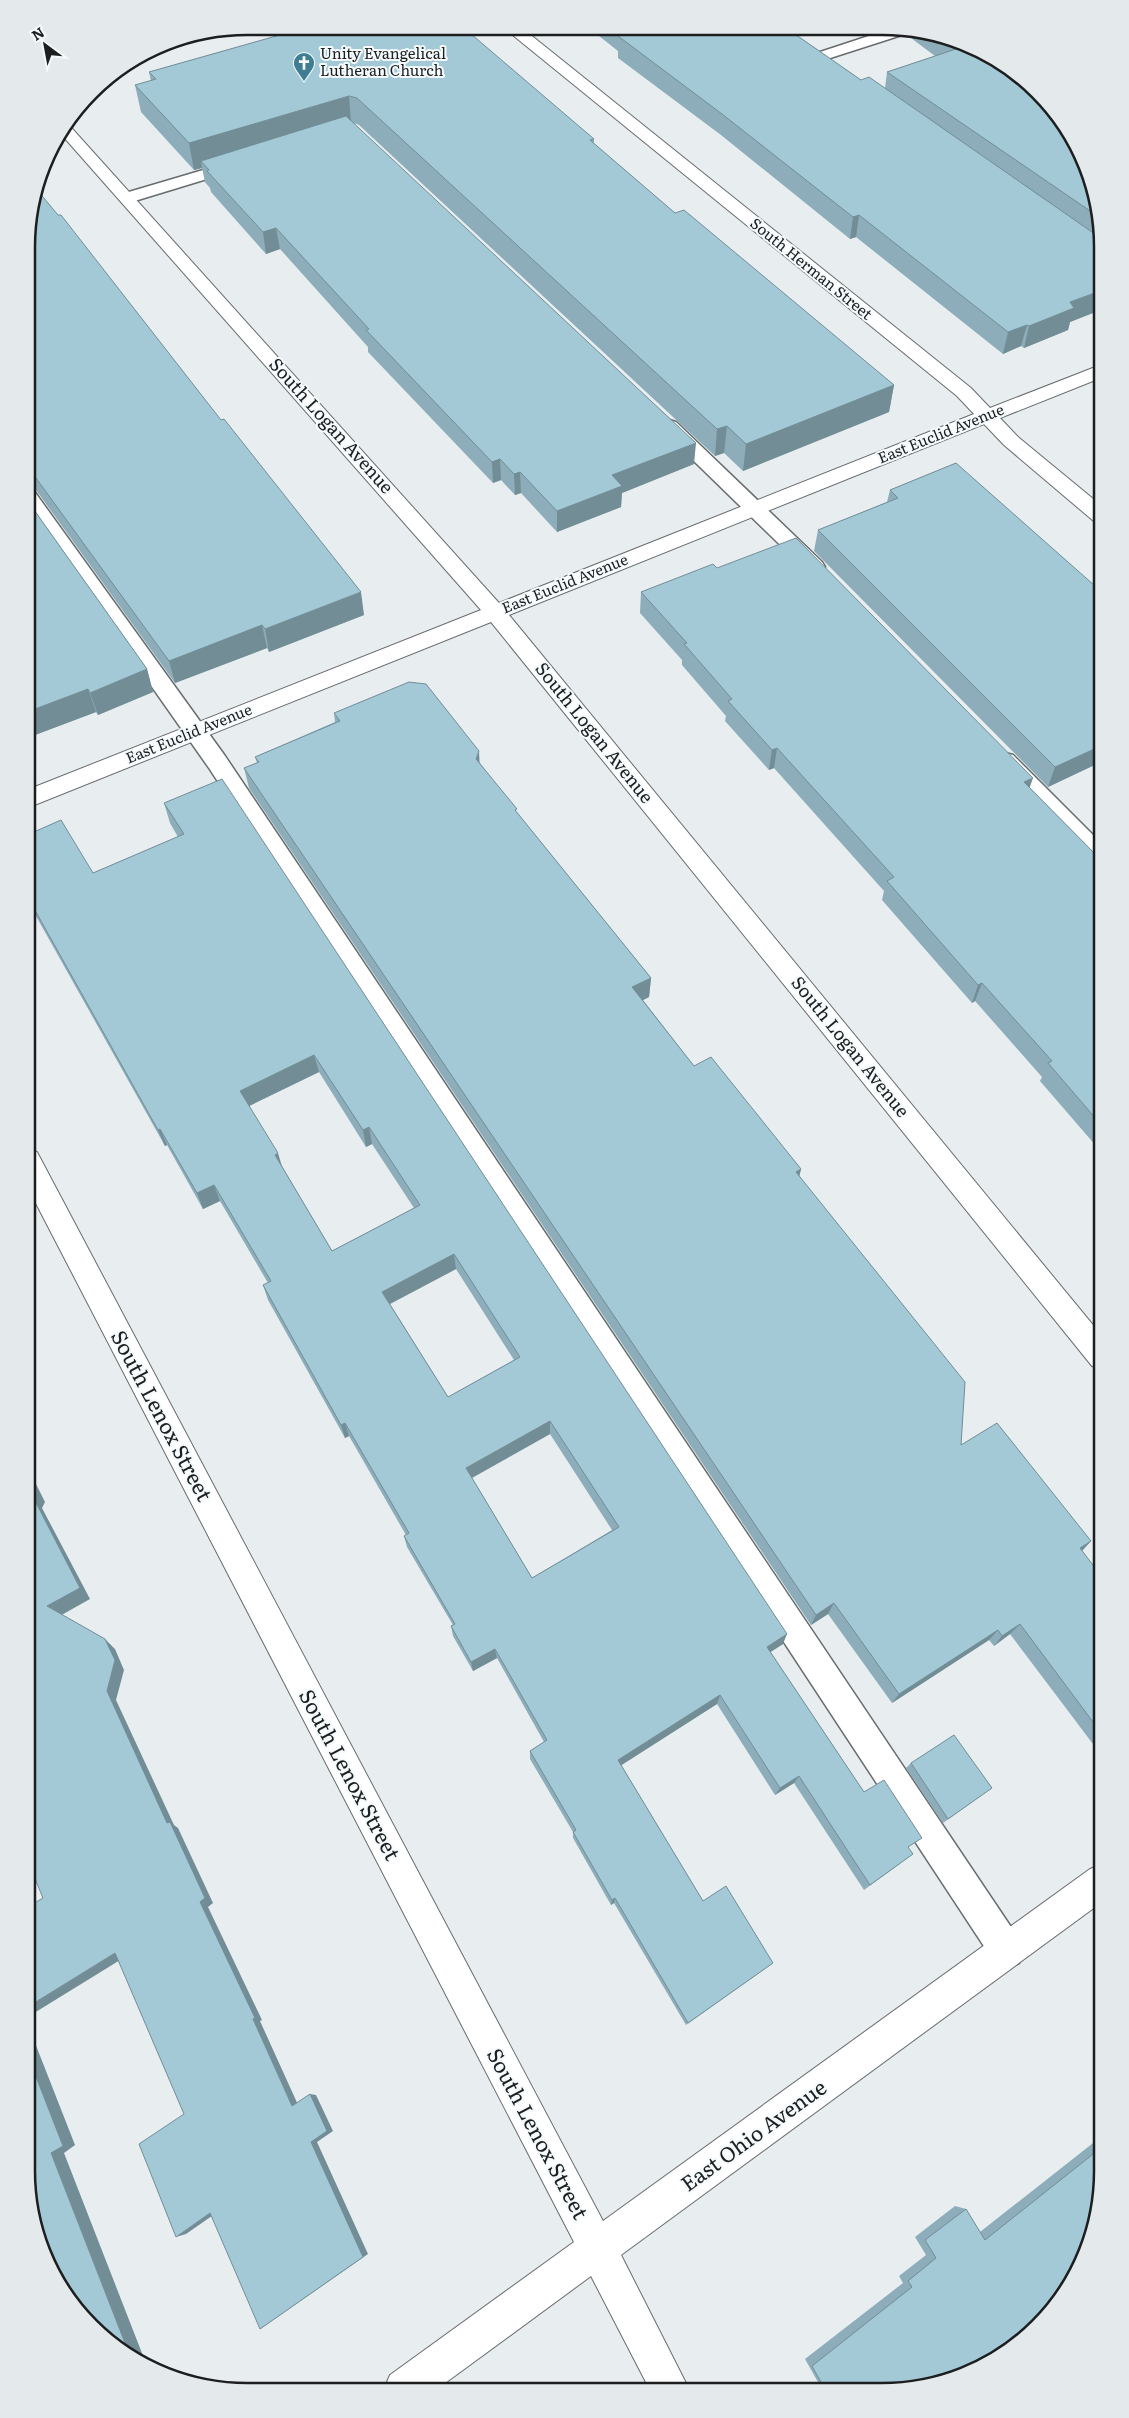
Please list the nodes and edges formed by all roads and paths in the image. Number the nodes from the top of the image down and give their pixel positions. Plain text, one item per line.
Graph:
1 (521, 35) edge
2 (888, 35) edge
3 (804, 46) edge
4 (820, 57) junction
5 (836, 68) edge
6 (69, 132) edge
7 (252, 160) edge
8 (128, 198) junction
9 (1094, 374) edge
10 (657, 415) edge
11 (987, 416) junction
12 (35, 506) edge
13 (756, 508) junction
14 (1094, 510) edge
15 (831, 583) edge
16 (495, 612) junction
17 (195, 732) junction
18 (991, 746) edge
19 (35, 795) edge
20 (1094, 851) edge
21 (35, 1177) edge
22 (1094, 1347) edge
23 (1094, 1887) edge
24 (1007, 1951) junction
25 (597, 2249) junction
26 (412, 2383) edge
27 (667, 2383) edge

1 - 11 street, South Herman Street
2 - 4 lane
3 - 4 lane
4 - 5 lane
6 - 8 street, South Logan Avenue
7 - 8 lane
8 - 16 street, South Logan Avenue
9 - 11 street, East Euclid Avenue
10 - 13 lane
11 - 13 street, East Euclid Avenue
11 - 14 street, South Herman Street
12 - 17 lane
13 - 15 lane
13 - 16 street, East Euclid Avenue
16 - 17 street, East Euclid Avenue
16 - 22 street, South Logan Avenue
17 - 19 street, East Euclid Avenue
17 - 24 lane
18 - 20 lane
21 - 25 street, South Lenox Street
23 - 24 street, East Ohio Avenue
24 - 25 street, East Ohio Avenue
25 - 26 street, East Ohio Avenue
25 - 27 street, South Lenox Street

